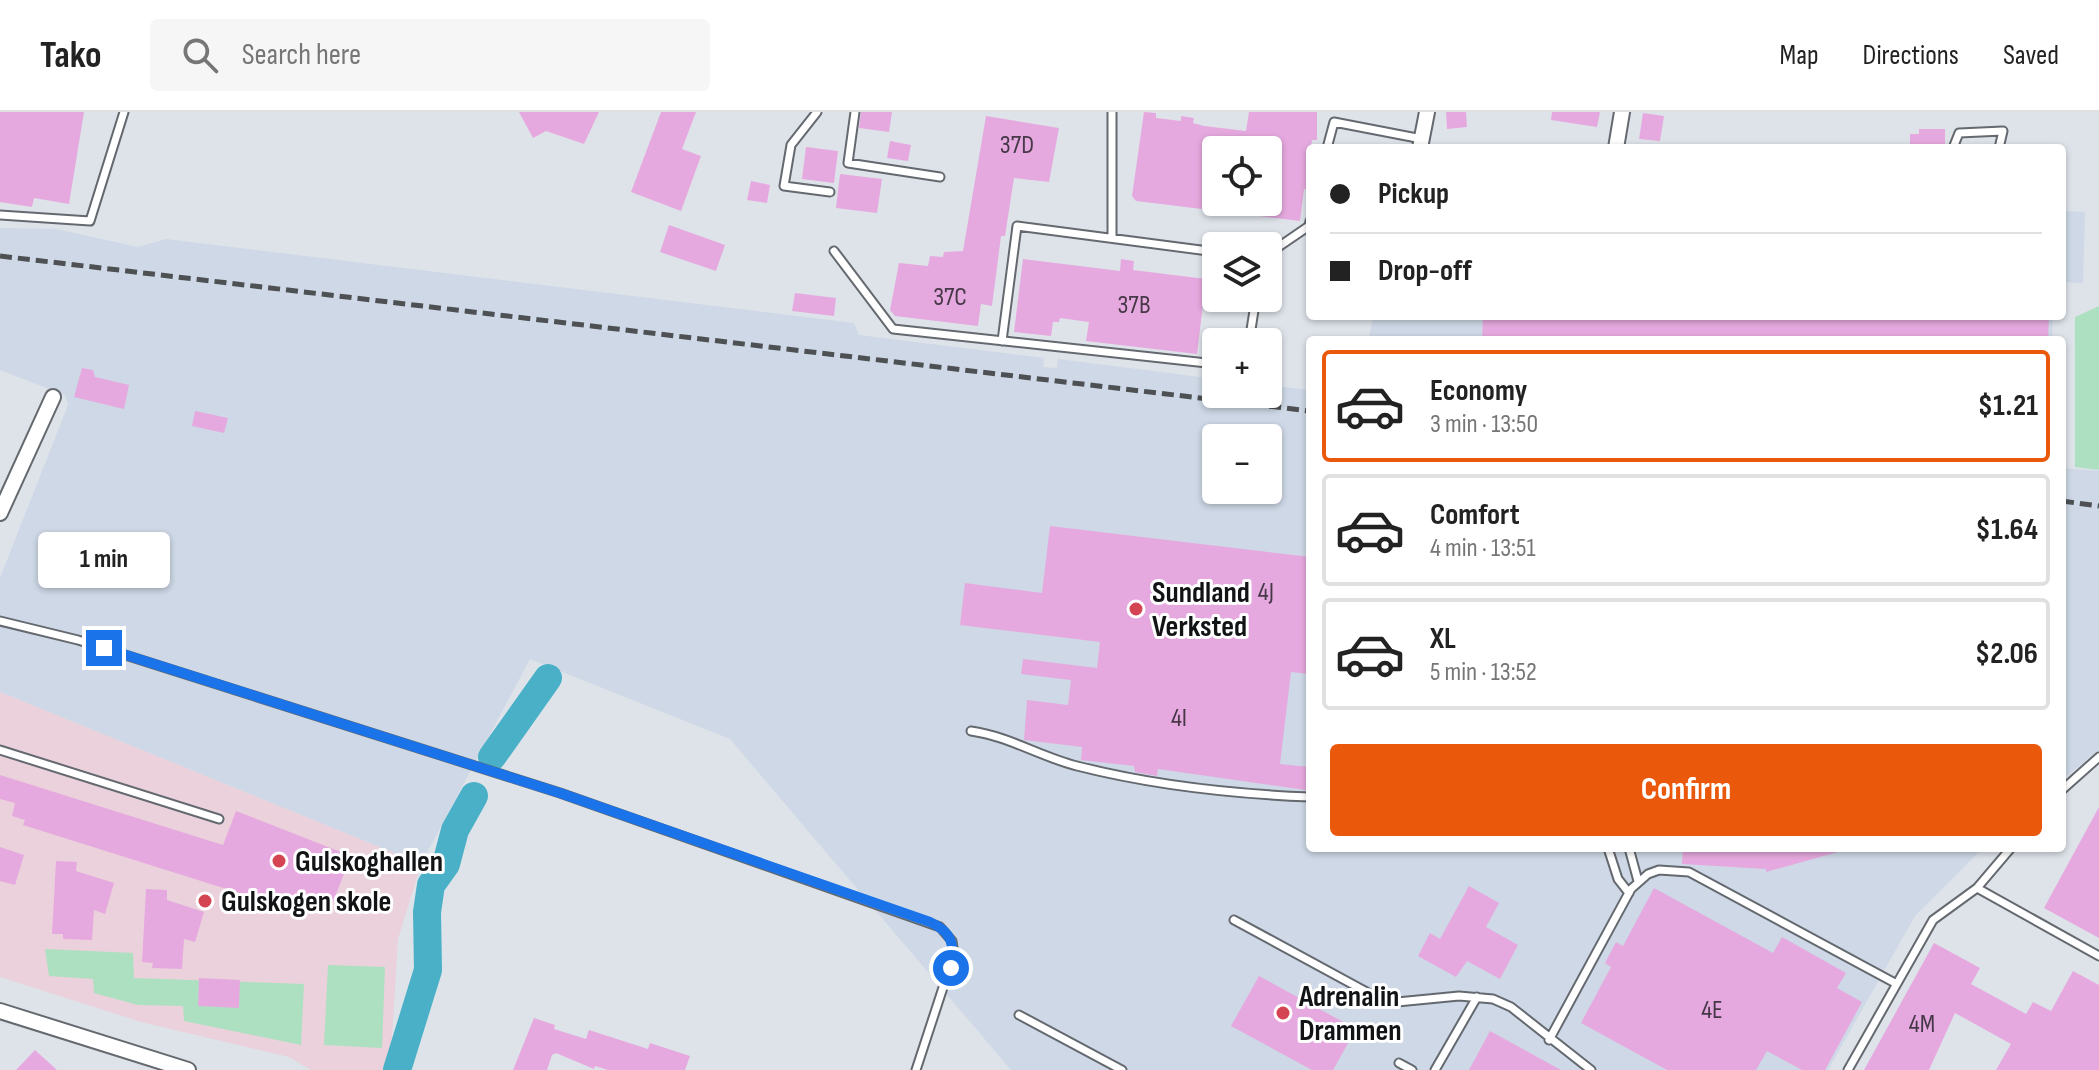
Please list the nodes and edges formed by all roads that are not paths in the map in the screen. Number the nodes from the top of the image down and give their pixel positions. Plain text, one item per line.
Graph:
1 (124, 112) edge
2 (817, 112) edge
3 (855, 112) edge
4 (1112, 112) edge
5 (1427, 112) edge
6 (1622, 112) edge
7 (1421, 143) edge
8 (1328, 144) edge
9 (1617, 144) edge
10 (1955, 144) edge
11 (2000, 144) edge
12 (940, 177) dead end
13 (830, 192) dead end
14 (0, 215) edge
15 (1306, 228) edge
16 (1112, 238) junction
17 (1282, 244) edge
18 (1202, 250) edge
19 (834, 251) dead end
20 (1002, 341) junction
21 (1202, 362) edge
22 (53, 397) dead end
23 (0, 513) edge
24 (0, 621) edge
25 (971, 731) dead end
26 (0, 750) edge
27 (2099, 757) edge
28 (2066, 786) edge
29 (1306, 797) edge
30 (219, 819) dead end
31 (1609, 852) edge
32 (1630, 852) edge
33 (2008, 852) edge
34 (1638, 881) junction
35 (1977, 888) junction
36 (1629, 893) junction
37 (1234, 920) dead end
38 (2099, 956) edge
39 (1895, 983) junction
40 (1477, 997) junction
41 (0, 1011) edge
42 (1019, 1015) dead end
43 (1549, 1040) junction
44 (1399, 1063) dead end
45 (188, 1070) edge
46 (916, 1070) edge
47 (1122, 1070) edge
48 (1412, 1070) edge
49 (1435, 1070) edge
50 (1591, 1070) edge
51 (1848, 1070) edge

1 - 14 lane
2 - 13 lane
3 - 12 lane
4 - 16 lane
5 - 7 street
6 - 9 street
7 - 8 lane
10 - 11 lane
15 - 17 lane
16 - 18 lane
16 - 20 lane
19 - 20 lane
20 - 21 lane
22 - 23 street
24 - 46 lane
25 - 29 lane
26 - 30 lane
27 - 28 lane
31 - 36 lane
32 - 34 lane
33 - 35 lane
34 - 36 lane
34 - 39 lane
35 - 38 lane
35 - 39 lane
36 - 43 lane
37 - 40 lane
39 - 51 lane
40 - 43 lane
40 - 49 lane
41 - 45 street
42 - 47 lane
43 - 50 lane
44 - 48 lane

